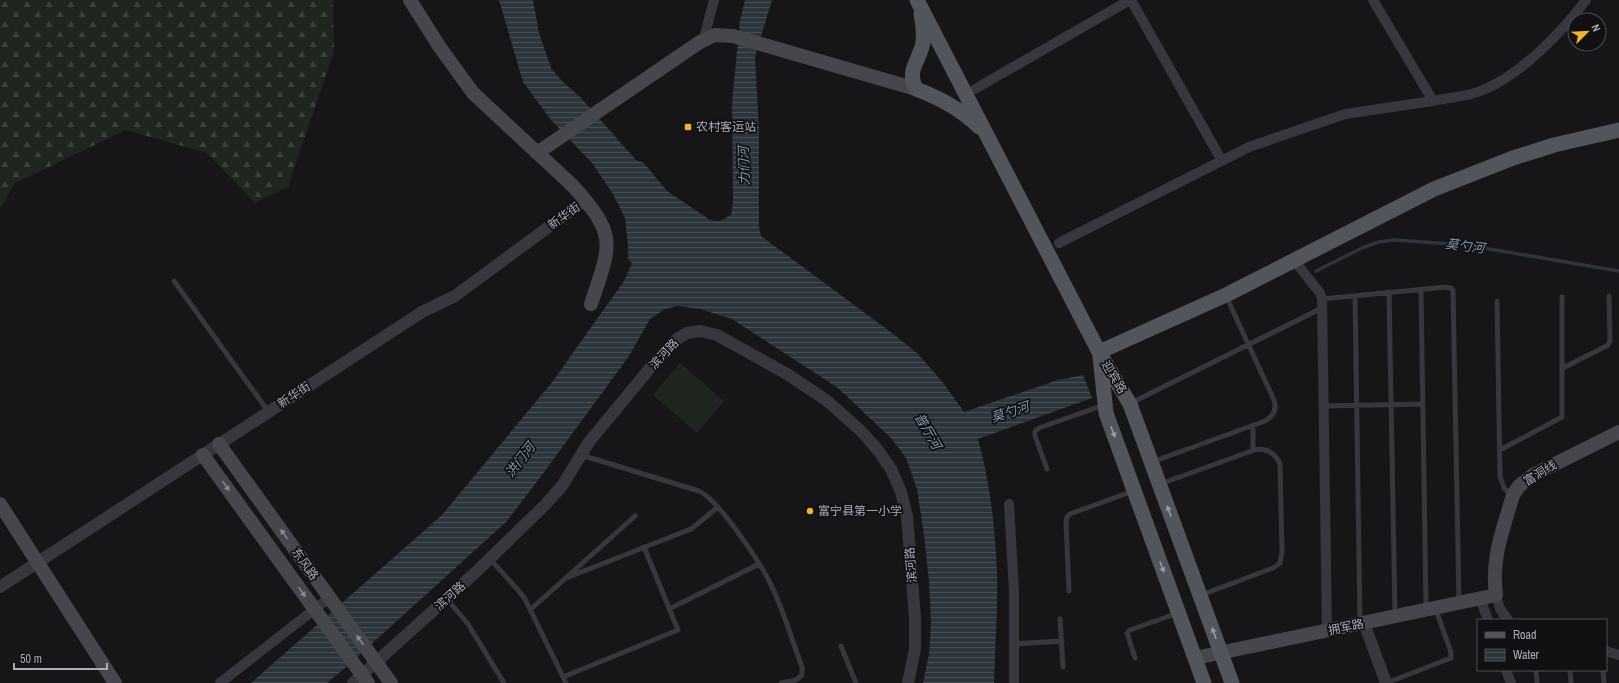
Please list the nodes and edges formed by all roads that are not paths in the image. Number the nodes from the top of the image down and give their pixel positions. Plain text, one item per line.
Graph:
1 (410, 0) edge
2 (714, 0) edge
3 (917, 0) edge
4 (1130, 0) edge
5 (1373, 0) edge
6 (1586, 0) edge
7 (704, 38) dead end
8 (944, 53) junction
9 (915, 63) junction
10 (890, 81) junction
11 (959, 81) junction
12 (916, 89) junction
13 (975, 89) dead end
14 (940, 99) junction
15 (1433, 101) junction
16 (1618, 131) edge
17 (988, 137) junction
18 (537, 153) junction
19 (1222, 161) junction
20 (585, 200) junction
21 (1059, 243) dead end
22 (1294, 260) junction
23 (174, 281) dead end
24 (1421, 289) junction
25 (1389, 292) junction
26 (1226, 295) junction
27 (1355, 296) junction
28 (1609, 296) dead end
29 (1562, 297) dead end
30 (1497, 301) dead end
31 (591, 304) dead end
32 (1322, 304) junction
33 (1248, 345) junction
34 (1099, 352) junction
35 (1563, 368) junction
36 (1105, 404) junction
37 (1130, 404) junction
38 (1391, 404) junction
39 (1423, 404) junction
40 (1357, 405) junction
41 (1324, 406) junction
42 (268, 412) junction
43 (1252, 425) junction
44 (1619, 432) edge
45 (219, 444) junction
46 (1253, 450) junction
47 (1500, 450) junction
48 (203, 455) junction
49 (580, 455) junction
50 (1151, 462) junction
51 (1047, 469) dead end
52 (1159, 484) junction
53 (1134, 491) junction
54 (1513, 495) junction
55 (0, 504) edge
56 (1009, 504) dead end
57 (718, 507) junction
58 (635, 516) dead end
59 (644, 548) junction
60 (490, 559) junction
61 (38, 562) junction
62 (759, 564) junction
63 (566, 578) junction
64 (0, 587) edge
65 (1069, 591) dead end
66 (1200, 595) junction
67 (1496, 595) junction
68 (329, 598) junction
69 (1480, 598) junction
70 (447, 599) junction
71 (1459, 603) junction
72 (669, 608) junction
73 (315, 609) junction
74 (1431, 609) junction
75 (530, 610) junction
76 (1179, 613) junction
77 (1395, 616) junction
78 (1488, 619) edge
79 (1507, 619) edge
80 (1060, 620) dead end
81 (1362, 623) junction
82 (1327, 630) junction
83 (1062, 641) junction
84 (1014, 644) junction
85 (841, 646) dead end
86 (1607, 651) edge
87 (1221, 653) junction
88 (1619, 655) edge
89 (1135, 658) dead end
90 (1195, 658) junction
91 (376, 663) junction
92 (1063, 667) dead end
93 (1506, 671) edge
94 (1536, 671) edge
95 (1570, 671) edge
96 (1603, 671) edge
97 (562, 677) junction
98 (361, 680) edge
99 (115, 683) edge
100 (220, 683) edge
101 (390, 683) edge
102 (504, 683) edge
103 (566, 683) edge
104 (781, 683) edge
105 (856, 683) edge
106 (908, 683) edge
107 (1014, 683) edge
108 (1204, 683) edge
109 (1232, 683) edge
110 (1386, 683) edge
111 (1510, 683) edge
112 (1537, 683) edge
113 (1571, 683) edge
114 (1604, 683) edge

1 - 18 main road
2 - 7 street
3 - 8 main road
3 - 9 main road
4 - 13 street
4 - 19 street
5 - 15 street
6 - 15 street
8 - 9 main road
8 - 11 main road
9 - 10 main road
9 - 12 main road
10 - 12 main road
10 - 18 main road
11 - 14 main road
11 - 17 main road
12 - 14 main road
14 - 17 main road
15 - 19 street
16 - 22 main road
17 - 34 main road
18 - 20 main road
19 - 21 street
20 - 31 main road
20 - 42 street, 新华街
22 - 26 main road
22 - 32 street
23 - 42 lane
24 - 25 lane
24 - 39 lane
24 - 71 lane
25 - 27 lane
25 - 38 lane
26 - 33 lane
26 - 34 main road
27 - 32 lane
27 - 40 lane
28 - 35 lane
29 - 35 lane
30 - 47 lane
32 - 33 lane
32 - 41 street
33 - 37 lane
33 - 43 lane
34 - 36 main road, 迎宾路
34 - 37 main road, 迎宾路
35 - 47 lane
36 - 51 lane
36 -> 53 main road, 迎宾路
37 - 50 main road, 迎宾路
38 - 39 lane
38 - 40 lane
38 - 77 lane
39 - 74 lane
40 - 41 lane
40 - 81 lane
41 - 82 street
42 - 45 street, 新华街
43 - 46 lane
43 - 50 lane
44 - 54 main road, 富洞线
45 - 48 street, 新华街
68 -> 45 main road, 东风路
46 - 52 lane
46 - 66 lane
47 - 54 lane
48 - 61 street, 新华街
48 -> 73 main road, 东风路
49 - 57 lane
49 - 60 street, 滨河路
49 - 106 street, 滨河路
50 - 52 main road, 迎宾路
66 -> 52 main road, 迎宾路
53 - 65 lane
53 -> 76 main road, 迎宾路
54 - 67 main road, 富洞线
55 - 61 main road
56 - 84 street
57 - 59 lane
57 - 62 lane
58 - 63 lane
59 - 63 lane
59 - 72 lane
60 - 70 street, 滨河路
60 - 75 lane
61 - 64 street, 新华街
61 - 99 main road
62 - 72 lane
62 - 104 lane
63 - 75 lane
87 -> 66 main road, 迎宾路
67 - 69 main road, 拥军路
67 - 79 street
68 - 73 street
91 -> 68 main road, 东风路
69 - 71 main road, 拥军路
69 - 78 street
70 - 91 street, 滨河路
70 - 102 lane
71 - 74 main road, 拥军路
72 - 97 lane
73 - 98 main road, 东风路
73 - 100 street
74 - 77 main road, 拥军路
74 - 110 lane
75 - 97 lane
76 - 89 lane
76 - 90 main road, 迎宾路
77 - 81 main road, 拥军路
80 - 83 lane
81 - 82 main road, 拥军路
81 - 110 street
82 - 87 main road, 拥军路
83 - 84 lane
83 - 92 lane
84 - 107 street
85 - 105 lane
86 - 88 street
87 - 90 main road, 拥军路
87 - 109 main road, 迎宾路
90 - 108 main road, 迎宾路
91 - 98 street, 滨河路
91 - 101 main road, 东风路
93 - 111 street
94 - 112 lane
95 - 113 lane
96 - 114 lane
97 - 103 lane

